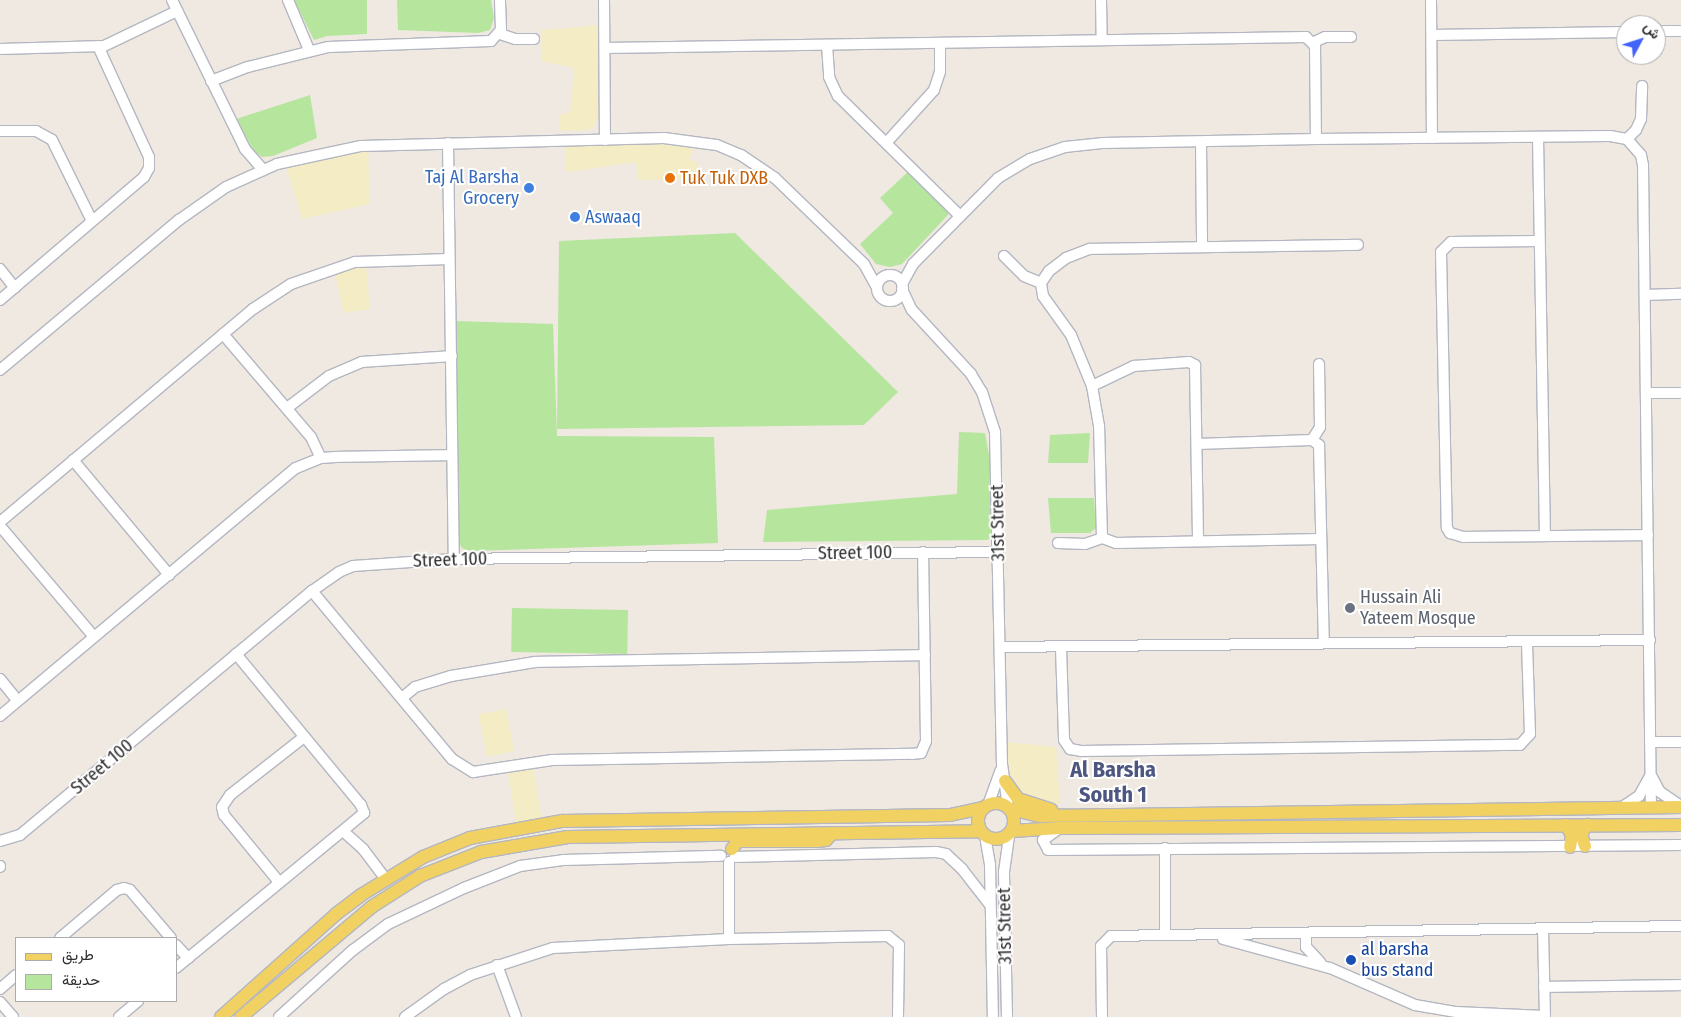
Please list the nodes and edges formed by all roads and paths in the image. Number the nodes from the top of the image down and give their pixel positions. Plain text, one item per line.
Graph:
1 (172, 0) edge
2 (288, 0) edge
3 (500, 0) edge
4 (604, 0) edge
5 (1101, 0) edge
6 (1430, 0) edge
7 (177, 11) junction
8 (1666, 31) edge
9 (1681, 31) edge
10 (1616, 32) edge
11 (500, 34) junction
12 (1432, 35) junction
13 (1351, 37) dead end
14 (534, 39) dead end
15 (1102, 39) junction
16 (1314, 42) junction
17 (940, 44) junction
18 (827, 45) junction
19 (98, 46) junction
20 (605, 48) junction
21 (0, 49) edge
22 (310, 50) junction
23 (211, 81) junction
24 (1642, 86) dead end
25 (0, 131) edge
26 (1538, 137) junction
27 (1432, 138) junction
28 (1316, 139) junction
29 (1627, 139) junction
30 (605, 140) junction
31 (887, 142) junction
32 (448, 143) junction
33 (1201, 143) junction
34 (245, 150) junction
35 (263, 170) junction
36 (246, 177) junction
37 (959, 215) junction
38 (92, 221) junction
39 (1539, 240) junction
40 (1202, 245) junction
41 (1358, 245) dead end
42 (1004, 256) dead end
43 (449, 259) junction
44 (864, 264) junction
45 (913, 264) junction
46 (0, 269) edge
47 (891, 275) junction
48 (1041, 284) junction
49 (877, 287) junction
50 (902, 287) junction
51 (15, 288) junction
52 (1681, 294) edge
53 (1645, 295) junction
54 (0, 300) edge
55 (891, 301) junction
56 (912, 310) junction
57 (223, 334) junction
58 (452, 356) junction
59 (1319, 364) dead end
60 (0, 370) edge
61 (1092, 386) junction
62 (1647, 393) junction
63 (1681, 393) edge
64 (287, 408) junction
65 (1312, 440) junction
66 (1197, 444) junction
67 (452, 455) junction
68 (321, 458) junction
69 (73, 460) junction
70 (0, 522) edge
71 (0, 526) edge
72 (1648, 535) junction
73 (1545, 536) junction
74 (1102, 538) junction
75 (1321, 539) junction
76 (1198, 541) junction
77 (1058, 543) dead end
78 (923, 552) junction
79 (998, 552) junction
80 (454, 559) junction
81 (168, 574) junction
82 (312, 591) junction
83 (94, 637) junction
84 (1650, 640) junction
85 (1527, 642) junction
86 (1324, 644) junction
87 (1000, 647) junction
88 (1061, 648) junction
89 (236, 654) junction
90 (925, 655) junction
91 (0, 679) edge
92 (402, 698) junction
93 (18, 701) junction
94 (0, 716) edge
95 (304, 737) junction
96 (1650, 742) junction
97 (1681, 742) edge
98 (1002, 764) junction
99 (1650, 772) junction
100 (1004, 781) junction
101 (986, 806) junction
102 (1651, 807) junction
103 (1681, 807) edge
104 (1009, 808) junction
105 (1621, 808) junction
106 (1370, 809) junction
107 (1065, 814) junction
108 (1681, 819) edge
109 (1566, 825) junction
110 (1587, 825) junction
111 (1681, 825) edge
112 (1320, 827) junction
113 (1060, 828) junction
114 (343, 831) junction
115 (833, 832) junction
116 (983, 833) junction
117 (1010, 833) junction
118 (0, 841) edge
119 (1681, 845) edge
120 (1585, 846) junction
121 (1570, 847) junction
122 (1165, 848) junction
123 (729, 856) junction
124 (386, 879) junction
125 (279, 882) junction
126 (990, 905) junction
127 (1681, 926) edge
128 (1543, 929) junction
129 (1306, 933) junction
130 (1165, 935) junction
131 (1208, 936) junction
132 (61, 937) edge
133 (170, 937) edge
134 (729, 939) junction
135 (178, 947) edge
136 (188, 958) junction
137 (497, 965) junction
138 (178, 966) edge
139 (1330, 968) junction
140 (15, 976) edge
141 (1681, 985) edge
142 (1544, 987) junction
143 (0, 989) edge
144 (0, 1002) edge
145 (137, 1002) edge
146 (991, 1015) edge
147 (280, 1016) edge
148 (1545, 1016) edge
149 (13, 1017) edge
150 (119, 1017) edge
151 (221, 1017) edge
152 (241, 1017) edge
153 (405, 1017) edge
154 (516, 1017) edge
155 (898, 1017) edge
156 (1007, 1017) edge
157 (1102, 1017) edge

1 - 7 street
2 - 22 street
3 - 11 street
4 - 20 street
5 - 15 street
6 - 12 street
7 - 19 street
7 - 23 street
8 - 9 street
10 - 12 street
11 - 14 street
11 - 22 street
12 - 27 street
13 - 16 street
15 - 16 street
15 - 17 street
16 - 28 street
17 - 18 street
17 - 31 street
18 - 20 street
18 - 31 street
19 - 21 street
19 - 38 street
20 - 30 street
22 - 23 street
23 - 34 street
24 - 29 street
25 - 38 street
26 - 27 street
26 - 29 street
26 - 39 street
27 - 28 street
28 - 33 street
29 - 53 street
30 - 32 street
30 - 44 street
31 - 37 street
32 - 35 street
32 - 43 street
33 - 37 street
33 - 40 street
34 - 35 street
34 - 36 street
35 - 36 street
36 - 60 street
37 - 45 street
38 - 51 street
39 - 73 street
39 - 73 street
40 - 41 street
40 - 48 street
42 - 48 street
43 - 57 street
43 - 58 street
44 - 47 street
44 - 49 street
45 - 47 street
45 - 50 street
46 - 51 street
47 - 49 street
47 - 50 street
48 - 61 street
49 - 55 street
50 - 55 street
50 - 56 street
51 - 54 street
52 - 53 street
53 - 62 street
55 - 56 street
56 - 79 street, 31st Street
57 - 64 street
57 - 69 street
58 - 64 street
58 - 67 street
59 - 65 street
61 - 66 street
61 - 74 street
62 - 63 street
62 - 72 street
64 - 68 street
65 - 66 street
65 - 75 street
66 - 76 street
67 - 68 street
67 - 80 street
68 - 81 street
69 - 70 street
69 - 81 street
71 - 83 street
72 - 73 street
72 - 84 street
74 - 76 street
74 - 77 street
75 - 76 street
75 - 86 street
78 - 79 street, Street 100
78 - 80 street, Street 100
78 - 90 street
79 - 87 street, 31st Street
80 - 82 street, Street 100
81 - 83 street
82 - 89 street, Street 100
82 - 92 street
83 - 93 street
84 - 85 street
84 - 96 street
85 - 86 street
85 - 88 street
86 - 88 street
87 - 88 street
87 - 98 street, 31st Street
89 - 95 street
89 - 118 street, Street 100
90 - 92 street
90 - 92 street
91 - 93 street
93 - 94 street
95 - 114 street
95 - 125 street
96 - 97 street
96 - 99 street
98 - 100 street, 31st Street
98 - 101 street, 31st Street
99 - 102 street
99 - 103 street
99 - 105 street
100 - 104 street, 31st Street
100 - 107 main road
101 - 104 main road
101 - 116 main road
101 - 124 main road
102 - 103 main road
102 - 105 main road
102 - 108 main road
104 - 107 main road
104 - 117 main road
105 - 106 main road
106 - 107 main road
106 - 112 main road
109 - 110 main road
109 - 112 main road
109 - 121 main road
110 - 111 main road
110 - 120 main road
112 - 113 main road
113 - 117 main road
113 - 122 street
114 - 124 street
114 - 125 street
115 - 116 main road
115 - 123 main road
115 - 152 main road
116 - 117 main road
116 - 126 street, 31st Street
117 - 156 street, 31st Street
119 - 120 street
120 - 121 street
121 - 122 street
122 - 130 street
123 - 126 street
123 - 134 street
123 - 147 street
124 - 151 main road
125 - 136 street
126 - 146 street, 31st Street
127 - 128 street
128 - 129 street
128 - 142 street
129 - 131 street
129 - 139 street
130 - 131 street
130 - 157 street
131 - 139 street
132 - 133 street
134 - 137 street
134 - 155 street
135 - 136 street
136 - 138 street
137 - 153 street
137 - 154 street
139 - 148 street
140 - 143 street
141 - 142 street
142 - 148 street
144 - 149 street
145 - 150 street

